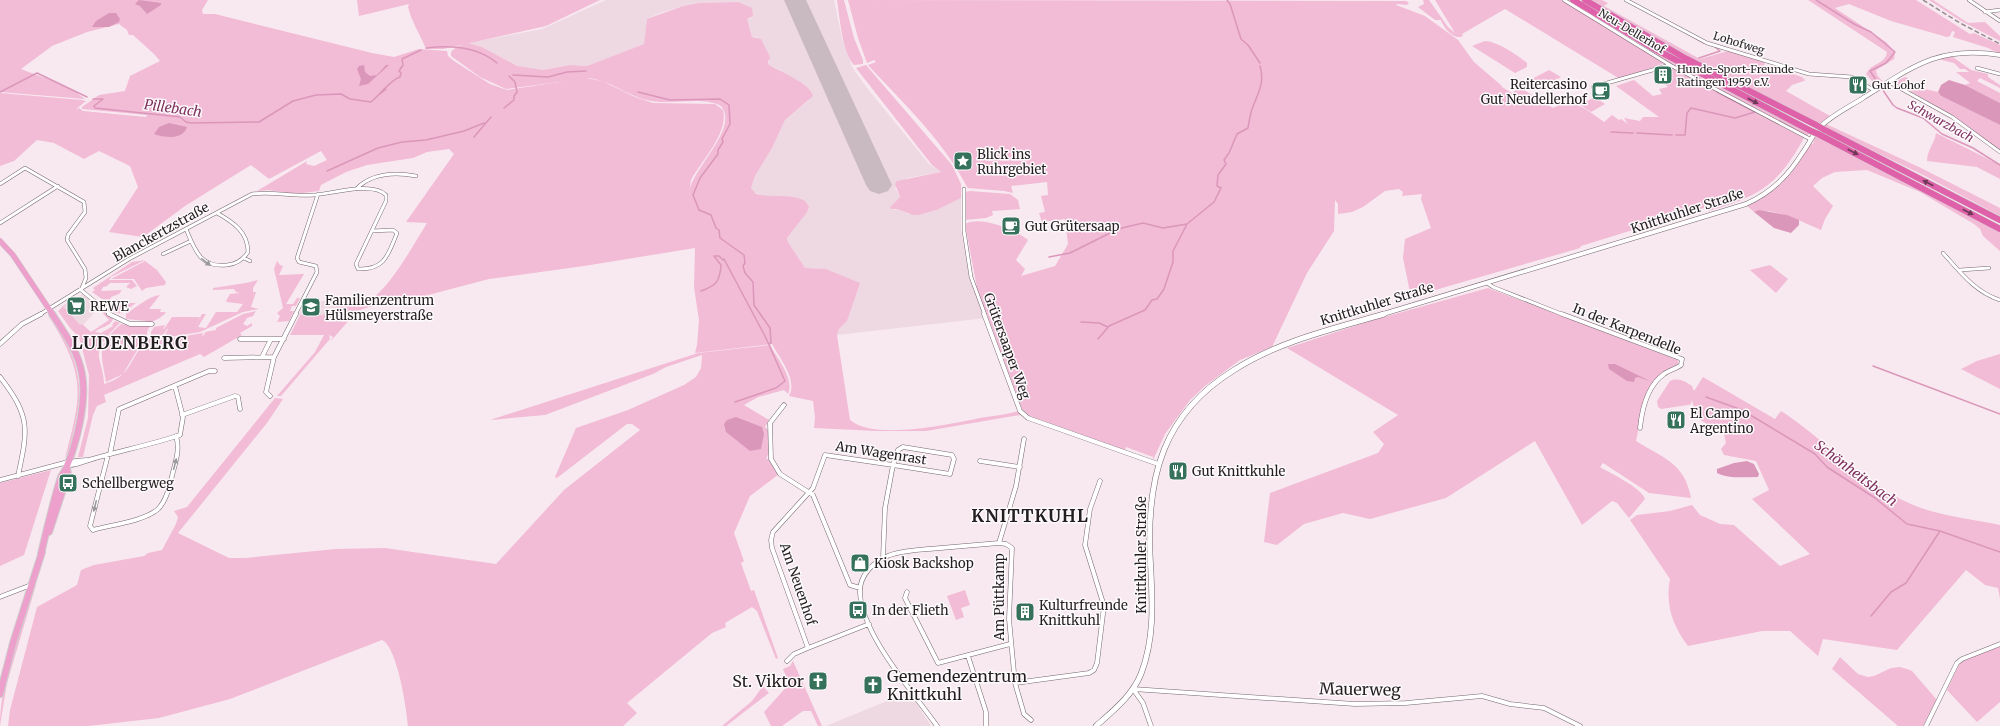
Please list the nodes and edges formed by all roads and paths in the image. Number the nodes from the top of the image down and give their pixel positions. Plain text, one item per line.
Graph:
1 (1564, 0) edge
2 (1572, 0) edge
3 (1585, 0) edge
4 (1626, 0) edge
5 (1969, 0) edge
6 (2000, 10) edge
7 (1985, 12) junction
8 (2000, 22) edge
9 (2000, 55) edge
10 (1670, 65) junction
11 (1977, 68) dead end
12 (2000, 74) edge
13 (1889, 82) junction
14 (1593, 87) dead end
15 (1875, 91) junction
16 (1810, 139) junction
17 (2000, 152) edge
18 (416, 176) dead end
19 (0, 184) edge
20 (58, 186) junction
21 (356, 189) junction
22 (964, 189) dead end
23 (318, 194) junction
24 (217, 212) junction
25 (2000, 220) edge
26 (0, 223) edge
27 (186, 229) junction
28 (2000, 229) edge
29 (372, 231) junction
30 (0, 241) edge
31 (191, 241) junction
32 (1944, 253) dead end
33 (163, 254) dead end
34 (244, 258) junction
35 (250, 261) dead end
36 (1989, 268) dead end
37 (1960, 270) junction
38 (1487, 283) junction
39 (81, 290) junction
40 (2000, 300) edge
41 (49, 309) junction
42 (152, 324) dead end
43 (2, 339) edge
44 (240, 339) dead end
45 (272, 339) junction
46 (284, 339) junction
47 (0, 344) edge
48 (262, 357) junction
49 (274, 357) junction
50 (224, 358) dead end
51 (215, 371) dead end
52 (0, 377) edge
53 (175, 386) junction
54 (270, 396) dead end
55 (784, 405) dead end
56 (240, 409) dead end
57 (182, 415) junction
58 (1640, 428) dead end
59 (176, 436) junction
60 (1024, 439) dead end
61 (109, 454) junction
62 (980, 461) dead end
63 (1158, 464) junction
64 (69, 465) junction
65 (893, 465) junction
66 (1020, 467) junction
67 (18, 476) junction
68 (0, 480) edge
69 (1100, 481) dead end
70 (809, 492) junction
71 (999, 543) junction
72 (883, 558) junction
73 (31, 585) junction
74 (860, 588) junction
75 (907, 592) dead end
76 (0, 597) edge
77 (869, 624) junction
78 (1010, 644) junction
79 (2000, 644) edge
80 (808, 648) junction
81 (968, 656) junction
82 (787, 661) dead end
83 (1015, 683) junction
84 (1133, 689) junction
85 (0, 694) edge
86 (1031, 720) dead end
87 (937, 726) edge
88 (986, 726) edge
89 (1096, 726) edge
90 (1151, 726) edge
91 (1580, 726) edge
92 (1926, 726) edge

1 - 10 street, Neu-Dellerhof
2 -> 28 highway, bridge
25 -> 3 highway, bridge
4 - 15 street, Lohofweg
5 - 7 street
6 - 7 street
7 - 8 street
9 - 13 street, Knittkuhler Straße
10 - 14 street, Neu-Dellerhof
10 - 16 street, Neu-Dellerhof
11 - 12 street
13 - 15 street, Knittkuhler Straße
13 - 17 street
15 - 16 street, Knittkuhler Straße
16 - 38 street, Knittkuhler Straße
18 - 21 street
19 - 20 street
20 - 26 street
20 - 39 street
21 - 23 street
21 - 29 street
22 - 63 street, Grütersaaper Weg
23 - 24 street, Blanckertzstraße
23 - 46 street
24 - 27 street, Blanckertzstraße
24 - 34 street
27 - 31 street
27 - 39 street, Blanckertzstraße
29 - 29 street
30 - 41 main road
31 - 33 street
31 -> 34 street
32 - 37 street
34 - 35 street
36 - 37 street
37 - 40 street
38 - 58 street, In der Karpendelle
38 - 63 street, Knittkuhler Straße
39 - 41 street, Blanckertzstraße
39 - 42 street
41 - 43 street, Blanckertzstraße
41 - 64 main road
43 - 47 street, Blanckertzstraße
44 - 45 street
45 - 46 street
45 - 48 street
46 - 49 street
48 - 49 street
48 - 50 street
49 - 54 street
51 - 53 street
52 - 67 street
53 - 57 street
53 - 61 street
55 - 70 street
56 - 57 street
57 - 59 street
59 - 61 street
61 -> 59 street
60 - 66 street
61 - 64 street
62 - 66 street
63 - 84 street, Knittkuhler Straße
64 - 67 street
64 - 73 main road
65 - 65 street, Am Wagenrast
65 - 70 street, Am Wagenrast
65 - 72 street
66 - 71 street
67 - 68 street
69 - 83 street
70 - 74 street
70 - 80 street, Am Neuenhof
71 - 72 street
71 - 78 street, Am Püttkamp
72 - 74 street
73 - 76 street
73 - 85 main road
74 - 77 street
75 - 81 street
77 - 80 street
77 - 87 street
78 - 81 street
78 - 83 street, Am Püttkamp
79 - 92 street
80 - 82 street
81 - 88 street
83 - 86 street, Am Püttkamp
84 - 89 street, Knittkuhler Straße
84 - 90 street
84 - 91 street, Mauerweg

